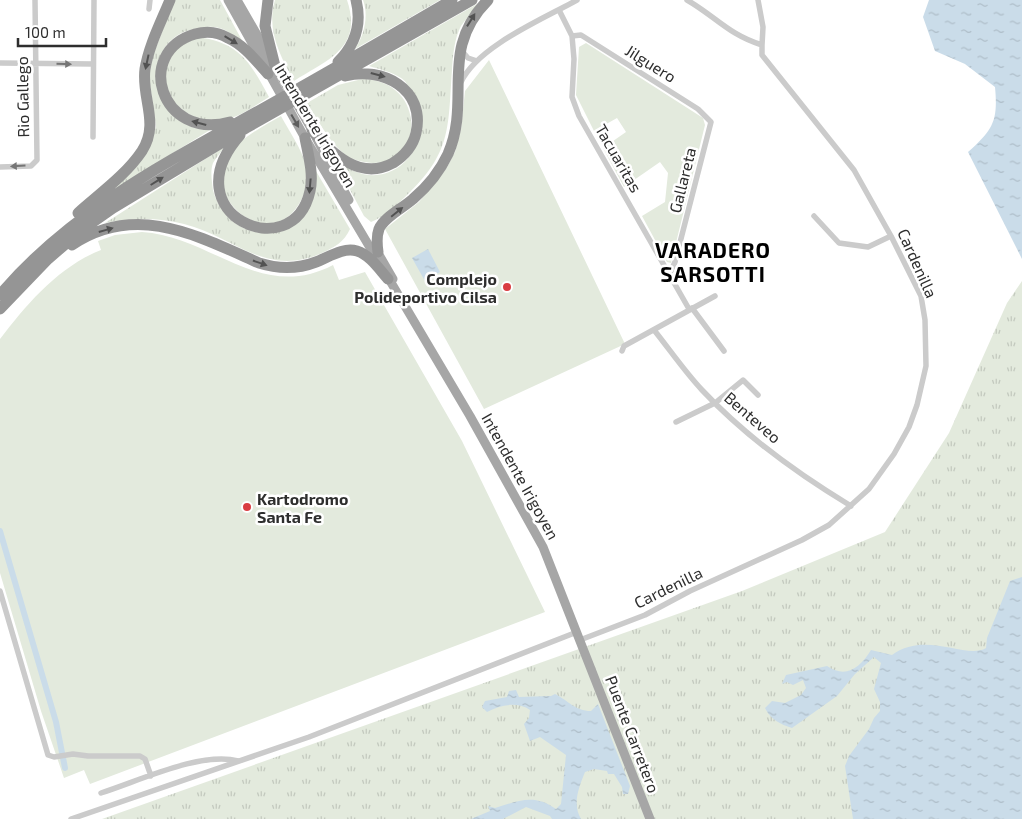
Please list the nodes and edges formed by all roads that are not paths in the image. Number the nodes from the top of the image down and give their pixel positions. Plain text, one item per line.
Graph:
1 (36, 0) edge
2 (94, 0) edge
3 (150, 0) edge
4 (170, 0) edge
5 (228, 0) edge
6 (237, 0) edge
7 (268, 0) edge
8 (356, 0) edge
9 (452, 0) edge
10 (472, 0) edge
11 (488, 0) edge
12 (577, 0) edge
13 (687, 0) edge
14 (758, 0) edge
15 (149, 9) dead end
16 (559, 10) junction
17 (572, 36) junction
18 (762, 45) junction
19 (460, 49) junction
20 (477, 61) junction
21 (0, 63) edge
22 (36, 63) junction
23 (93, 64) junction
24 (271, 70) junction
25 (331, 75) junction
26 (458, 89) junction
27 (711, 122) joint
28 (246, 123) junction
29 (308, 134) junction
30 (92, 137) dead end
31 (0, 167) edge
32 (814, 216) dead end
33 (891, 236) junction
34 (378, 252) junction
35 (23, 269) junction
36 (670, 273) junction
37 (388, 279) junction
38 (715, 296) dead end
39 (5, 297) edge
40 (691, 309) junction
41 (0, 310) edge
42 (412, 315) junction
43 (654, 330) junction
44 (724, 351) dead end
45 (622, 352) dead end
46 (758, 395) dead end
47 (715, 403) junction
48 (676, 422) dead end
49 (851, 506) junction
50 (0, 591) edge
51 (579, 636) junction
52 (588, 659) joint
53 (239, 761) junction
54 (151, 776) junction
55 (101, 793) dead end
56 (71, 819) edge
57 (650, 819) edge

1 - 22 street, Rio Gallego
2 - 23 street
3 - 15 street
4 -> 35 highway
5 - 24 main road, Intendente Irigoyen
6 - 24 main road, Intendente Irigoyen
7 - 24 highway
8 - 25 highway
9 - 25 highway
10 - 25 highway
19 -> 11 highway
12 - 16 street
13 - 18 street
14 - 18 street
16 - 17 street, Tacuaritas
16 - 20 street
17 - 27 street, Jilguero
17 - 36 street, Tacuaritas
18 - 33 street, Cardenilla
19 - 20 street
19 - 26 highway
20 - 26 street
21 - 22 street
22 -> 23 street
22 -> 31 street, Rio Gallego
23 - 30 street
28 -> 24 highway
24 - 29 main road, Intendente Irigoyen
25 - 28 highway
25 -> 29 highway
34 -> 26 highway
27 - 36 street, Gallareta
29 -> 28 highway
28 - 35 highway
39 -> 28 highway
29 - 34 main road, Intendente Irigoyen
29 - 37 main road, Intendente Irigoyen
32 - 33 street
33 - 49 street, Cardenilla
34 - 42 main road, Intendente Irigoyen
35 - 39 highway
36 - 40 street, Tacuaritas
39 -> 37 highway
37 - 42 main road, Intendente Irigoyen
38 - 40 street
39 - 41 highway
40 - 43 street
40 - 44 street, Tacuaritas
42 - 51 main road, Intendente Irigoyen
43 - 45 street
43 - 47 street, Benteveo
46 - 47 street
47 - 48 street
47 - 49 street, Benteveo
49 - 51 street, Cardenilla
50 - 54 street
51 - 52 main road, Intendente Irigoyen
51 - 53 street, Cardenilla
52 - 57 main road, Puente Carretero
53 - 54 street
53 - 56 street, Cardenilla
54 - 55 street

